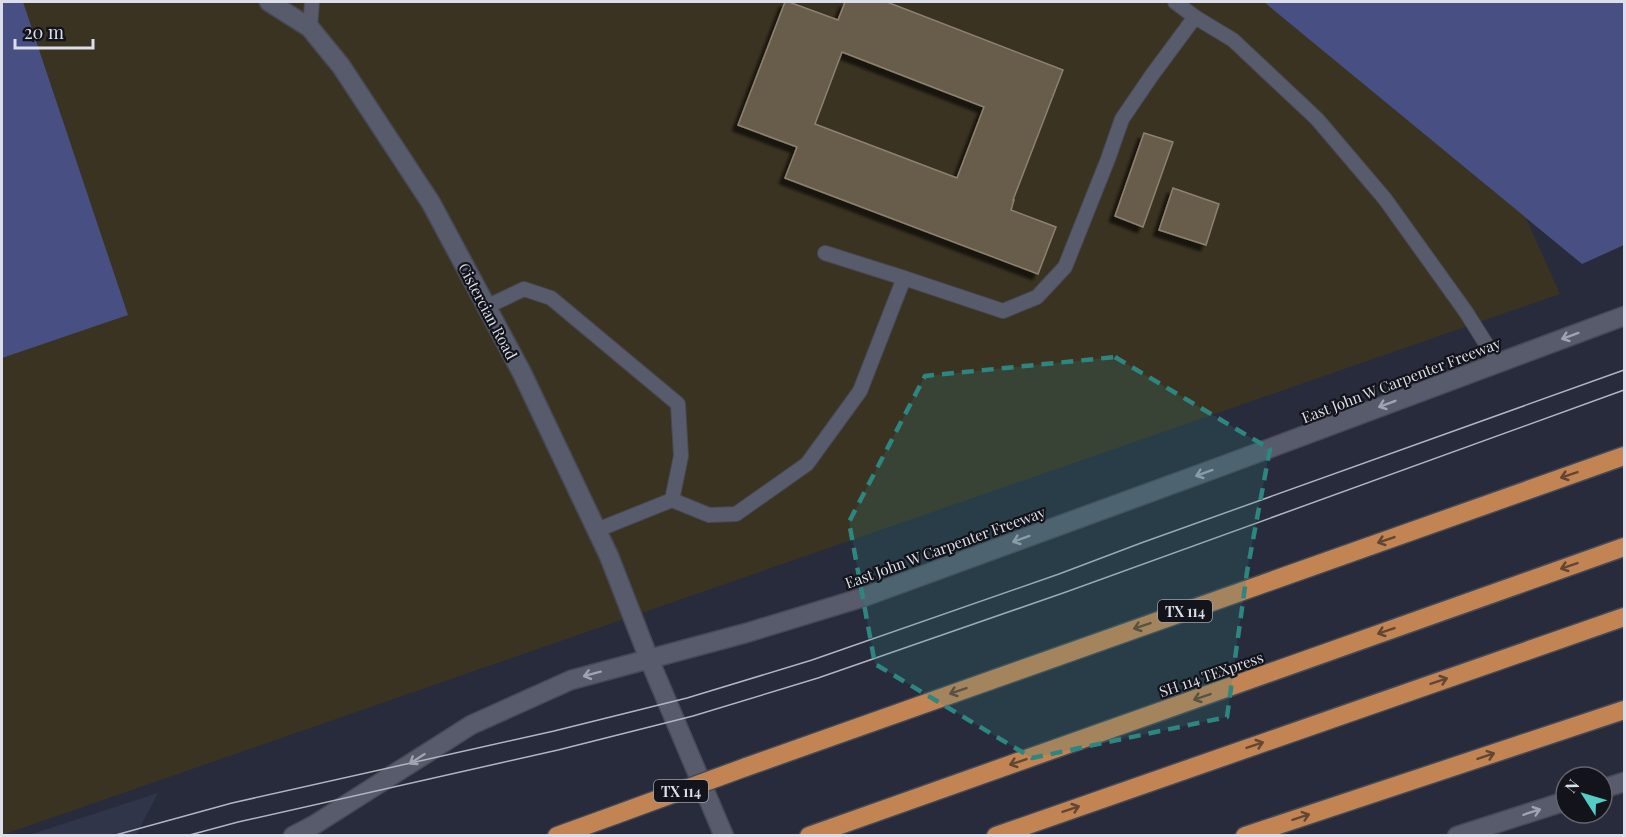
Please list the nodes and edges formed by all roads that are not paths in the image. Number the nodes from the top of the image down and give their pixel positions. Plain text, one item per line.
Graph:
1 (269, 2) edge
2 (312, 2) edge
3 (1176, 2) edge
4 (1195, 16) junction
5 (309, 28) junction
6 (825, 253) dead end
7 (904, 278) junction
8 (486, 307) junction
9 (1624, 316) edge
10 (1498, 363) junction
11 (1624, 456) edge
12 (672, 500) junction
13 (597, 530) junction
14 (1624, 547) edge
15 (1624, 617) edge
16 (649, 659) junction
17 (1624, 710) edge
18 (1554, 805) edge
19 (293, 836) edge
20 (557, 836) edge
21 (724, 836) edge
22 (809, 836) edge
23 (996, 836) edge
24 (1245, 836) edge
25 (1457, 836) edge

1 - 5 main road, Cistercian Road
2 - 5 lane
3 - 4 lane
4 - 7 lane
4 - 10 lane
5 - 8 main road, Cistercian Road
6 - 7 lane
7 - 12 lane
8 - 12 lane
8 - 13 main road, Cistercian Road
9 -> 10 main road, East John W Carpenter Freeway
10 -> 16 main road, East John W Carpenter Freeway
11 -> 20 highway, TX 114, bridge
12 - 13 lane
13 - 16 main road, Cistercian Road
14 -> 22 highway, SH 114 TEXpress
23 -> 15 highway
16 -> 19 main road, East John W Carpenter Freeway
16 - 21 main road, Cistercian Road
24 -> 17 highway
25 -> 18 main road

